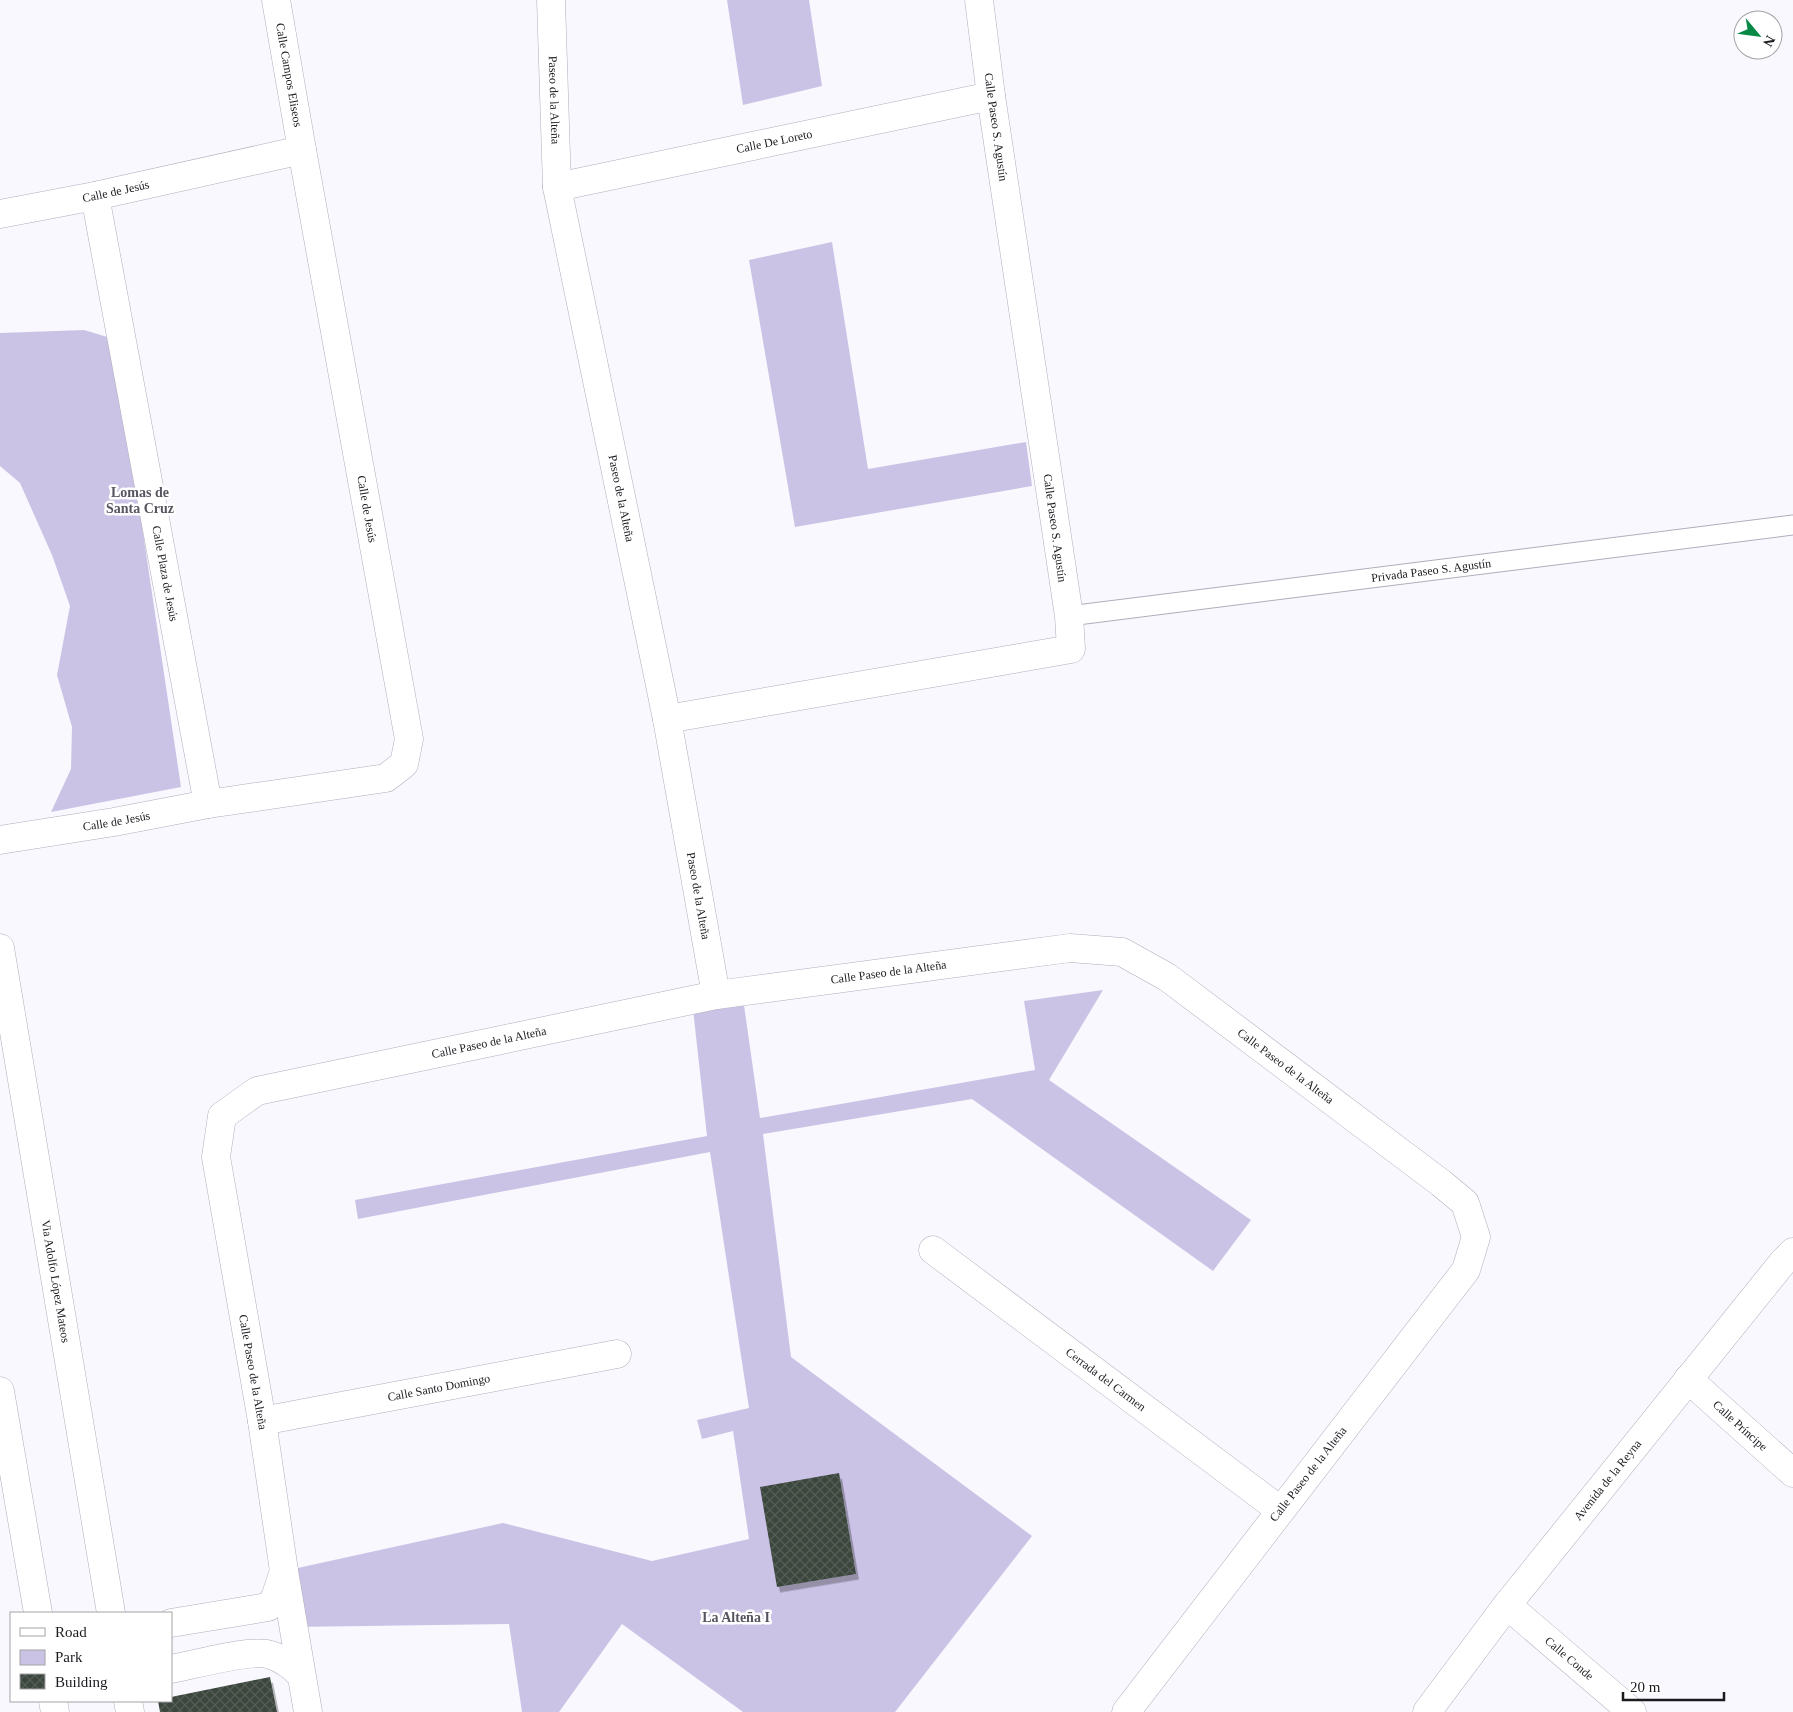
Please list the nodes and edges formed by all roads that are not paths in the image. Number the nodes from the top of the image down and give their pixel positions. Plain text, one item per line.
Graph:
1 (276, 0) edge
2 (551, 0) edge
3 (979, 0) edge
4 (992, 96) junction
5 (302, 150) junction
6 (557, 187) junction
7 (95, 196) junction
8 (0, 214) edge
9 (1793, 525) edge
10 (1069, 616) junction
11 (667, 719) junction
12 (208, 804) junction
13 (0, 840) edge
14 (0, 948) edge
15 (716, 995) junction
16 (933, 1250) dead end
17 (1793, 1252) edge
18 (617, 1354) dead end
19 (1688, 1379) junction
20 (0, 1391) edge
21 (262, 1421) junction
22 (1793, 1473) edge
23 (1280, 1510) junction
24 (284, 1571) junction
25 (1507, 1605) junction
26 (38, 1612) edge
27 (111, 1612) edge
28 (172, 1624) edge
29 (172, 1670) edge
30 (300, 1674) junction
31 (308, 1712) edge
32 (1126, 1712) edge
33 (1427, 1712) edge
34 (1632, 1712) edge

1 - 5 street, Calle Campos Eliseos
2 - 6 street, Paseo de la Alteña
3 - 4 street, Calle Paseo S. Agustín
4 - 6 street, Calle De Loreto
4 - 10 street, Calle Paseo S. Agustín
5 - 7 street, Calle de Jesús
5 - 12 street, Calle de Jesús
6 - 11 street, Paseo de la Alteña
7 - 8 street, Calle de Jesús
7 - 12 street, Calle Plaza de Jesús
9 - 10 lane, Privada Paseo S. Agustín
10 - 11 street, Calle Paseo S. Agustín
11 - 15 street, Paseo de la Alteña
12 - 13 street, Calle de Jesús
14 - 27 street, Via Adolfo López Mateos
15 - 21 street, Calle Paseo de la Alteña
15 - 23 street, Calle Paseo de la Alteña
16 - 23 street, Cerrada del Carmen
17 - 19 street, Avenida de la Reyna
18 - 21 street, Calle Santo Domingo
19 - 22 street, Calle Príncipe
19 - 25 street, Avenida de la Reyna
20 - 26 street
21 - 24 street, Calle Paseo de la Alteña
23 - 32 street, Calle Paseo de la Alteña
24 - 28 street
24 - 30 street, Calle Paseo de la Alteña
25 - 33 street, Avenida de la Reyna
25 - 34 street, Calle Conde
29 - 30 street
30 - 31 street, Calle Paseo de la Alteña

